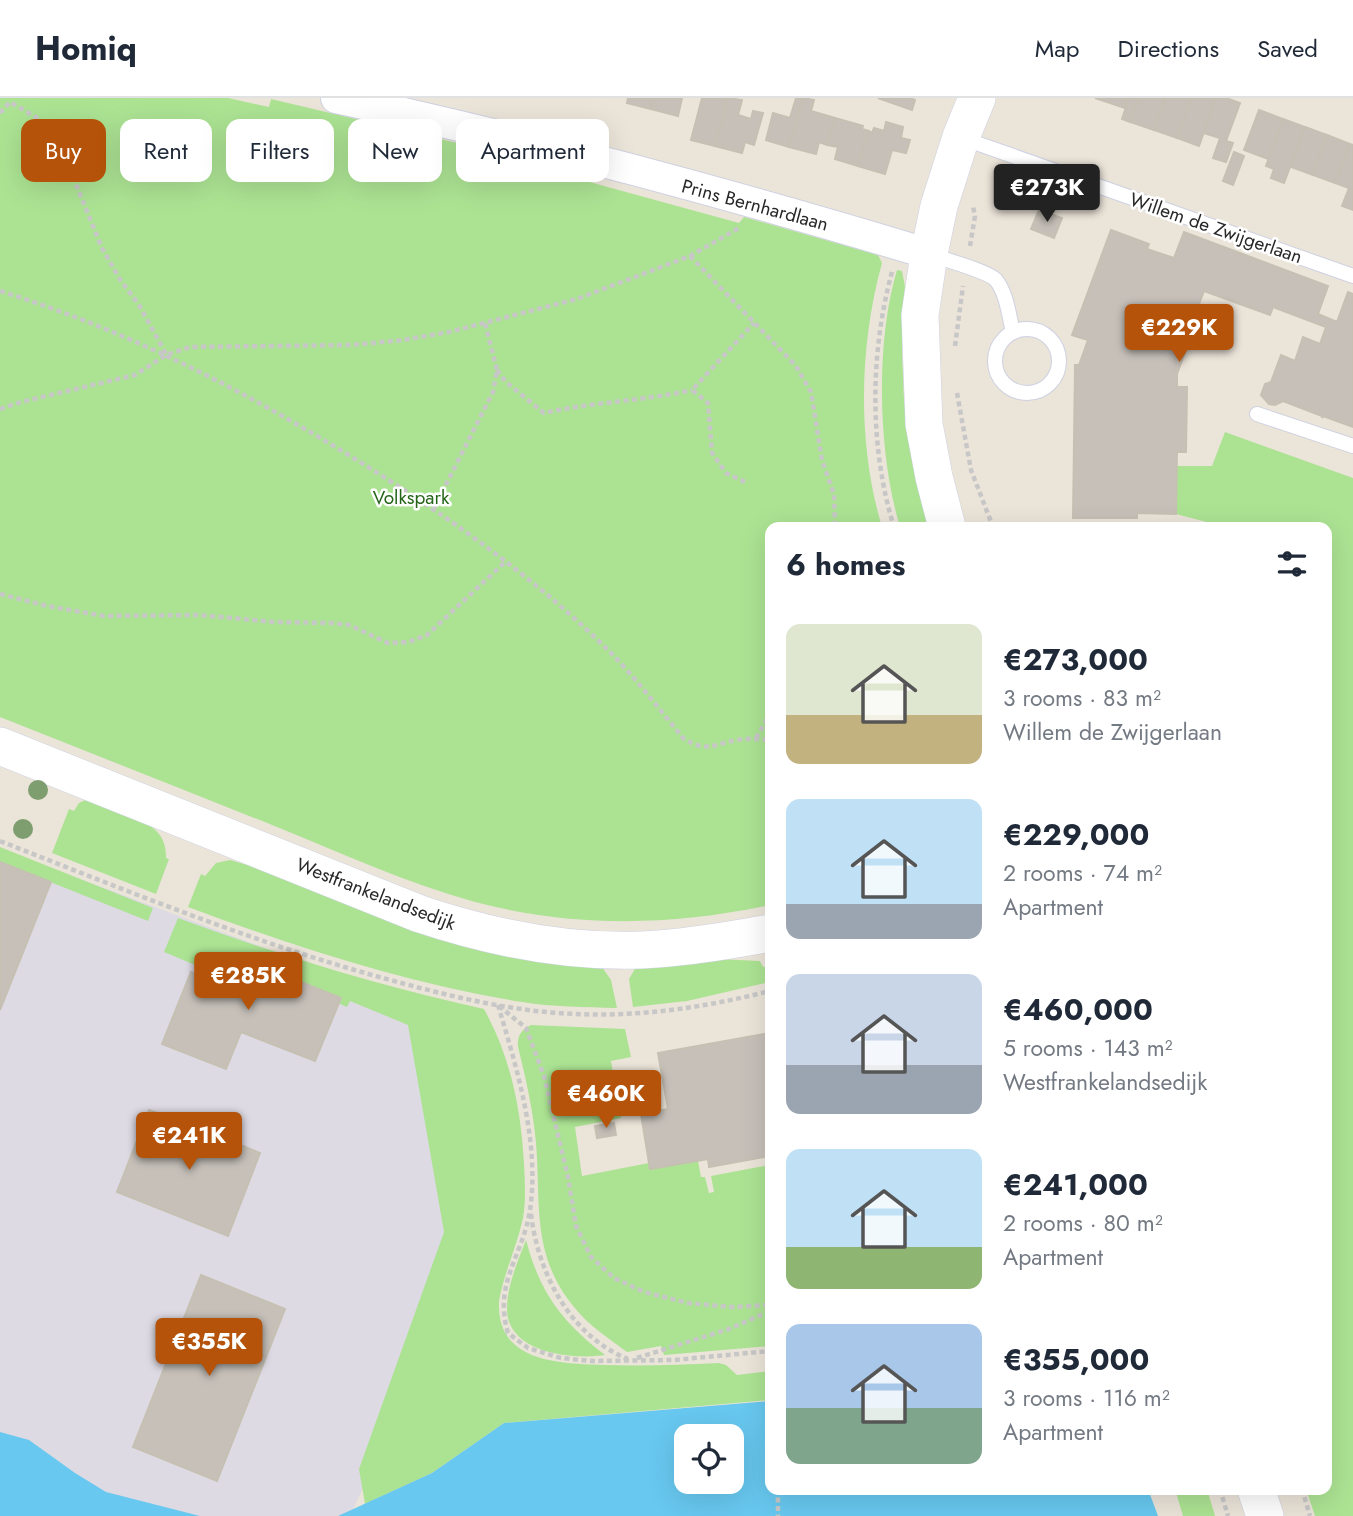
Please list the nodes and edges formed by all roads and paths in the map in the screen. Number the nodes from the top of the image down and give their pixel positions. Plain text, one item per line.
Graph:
1 (336, 98) edge
2 (977, 98) edge
3 (11, 100) edge
4 (0, 113) edge
5 (961, 137) junction
6 (773, 209) junction
7 (914, 250) junction
8 (690, 256) junction
9 (967, 268) junction
10 (1353, 276) edge
11 (0, 291) edge
12 (485, 323) junction
13 (754, 323) junction
14 (1013, 332) junction
15 (166, 355) junction
16 (954, 356) dead end
17 (498, 370) junction
18 (954, 381) dead end
19 (692, 390) junction
20 (0, 409) edge
21 (1257, 414) dead end
22 (1353, 446) edge
23 (745, 482) dead end
24 (434, 508) junction
25 (835, 522) edge
26 (893, 522) edge
27 (946, 522) edge
28 (991, 522) edge
29 (505, 562) junction
30 (0, 593) edge
31 (765, 723) edge
32 (756, 738) junction
33 (765, 739) edge
34 (0, 746) edge
35 (0, 841) edge
36 (765, 934) edge
37 (765, 991) edge
38 (498, 1005) junction
39 (530, 1210) junction
40 (765, 1304) edge
41 (765, 1313) edge
42 (765, 1351) edge
43 (631, 1360) junction
44 (778, 1495) edge
45 (1222, 1495) edge
46 (1258, 1495) edge
47 (1304, 1495) edge
48 (778, 1516) edge
49 (1228, 1516) edge
50 (1265, 1516) edge
51 (1310, 1516) edge

1 - 6 street, Prins Bernhardlaan
2 - 5 street
3 - 4 path
3 - 15 path
5 - 7 street
5 - 10 lane, Willem de Zwijgerlaan
6 - 7 street, Prins Bernhardlaan
6 - 8 path
7 - 9 lane
7 - 26 path
7 - 27 street
8 - 12 path
8 - 13 path
9 - 14 lane
9 - 16 path
11 - 15 path
12 - 15 path
12 - 17 path
13 - 19 path
13 - 25 path
14 - 14 lane
15 - 20 path
15 - 24 path
17 - 19 path
17 - 24 path
18 - 28 path
19 - 23 path
21 - 22 lane
24 - 29 path
29 - 30 path
29 - 32 path
31 - 32 path
32 - 33 path
34 - 36 street, Westfrankelandsedijk
35 - 38 path
37 - 38 path
38 - 39 path
38 - 40 path
39 - 43 path
39 - 43 path
41 - 43 path
42 - 43 path
44 - 48 path
45 - 49 path
46 - 50 street
47 - 51 path

